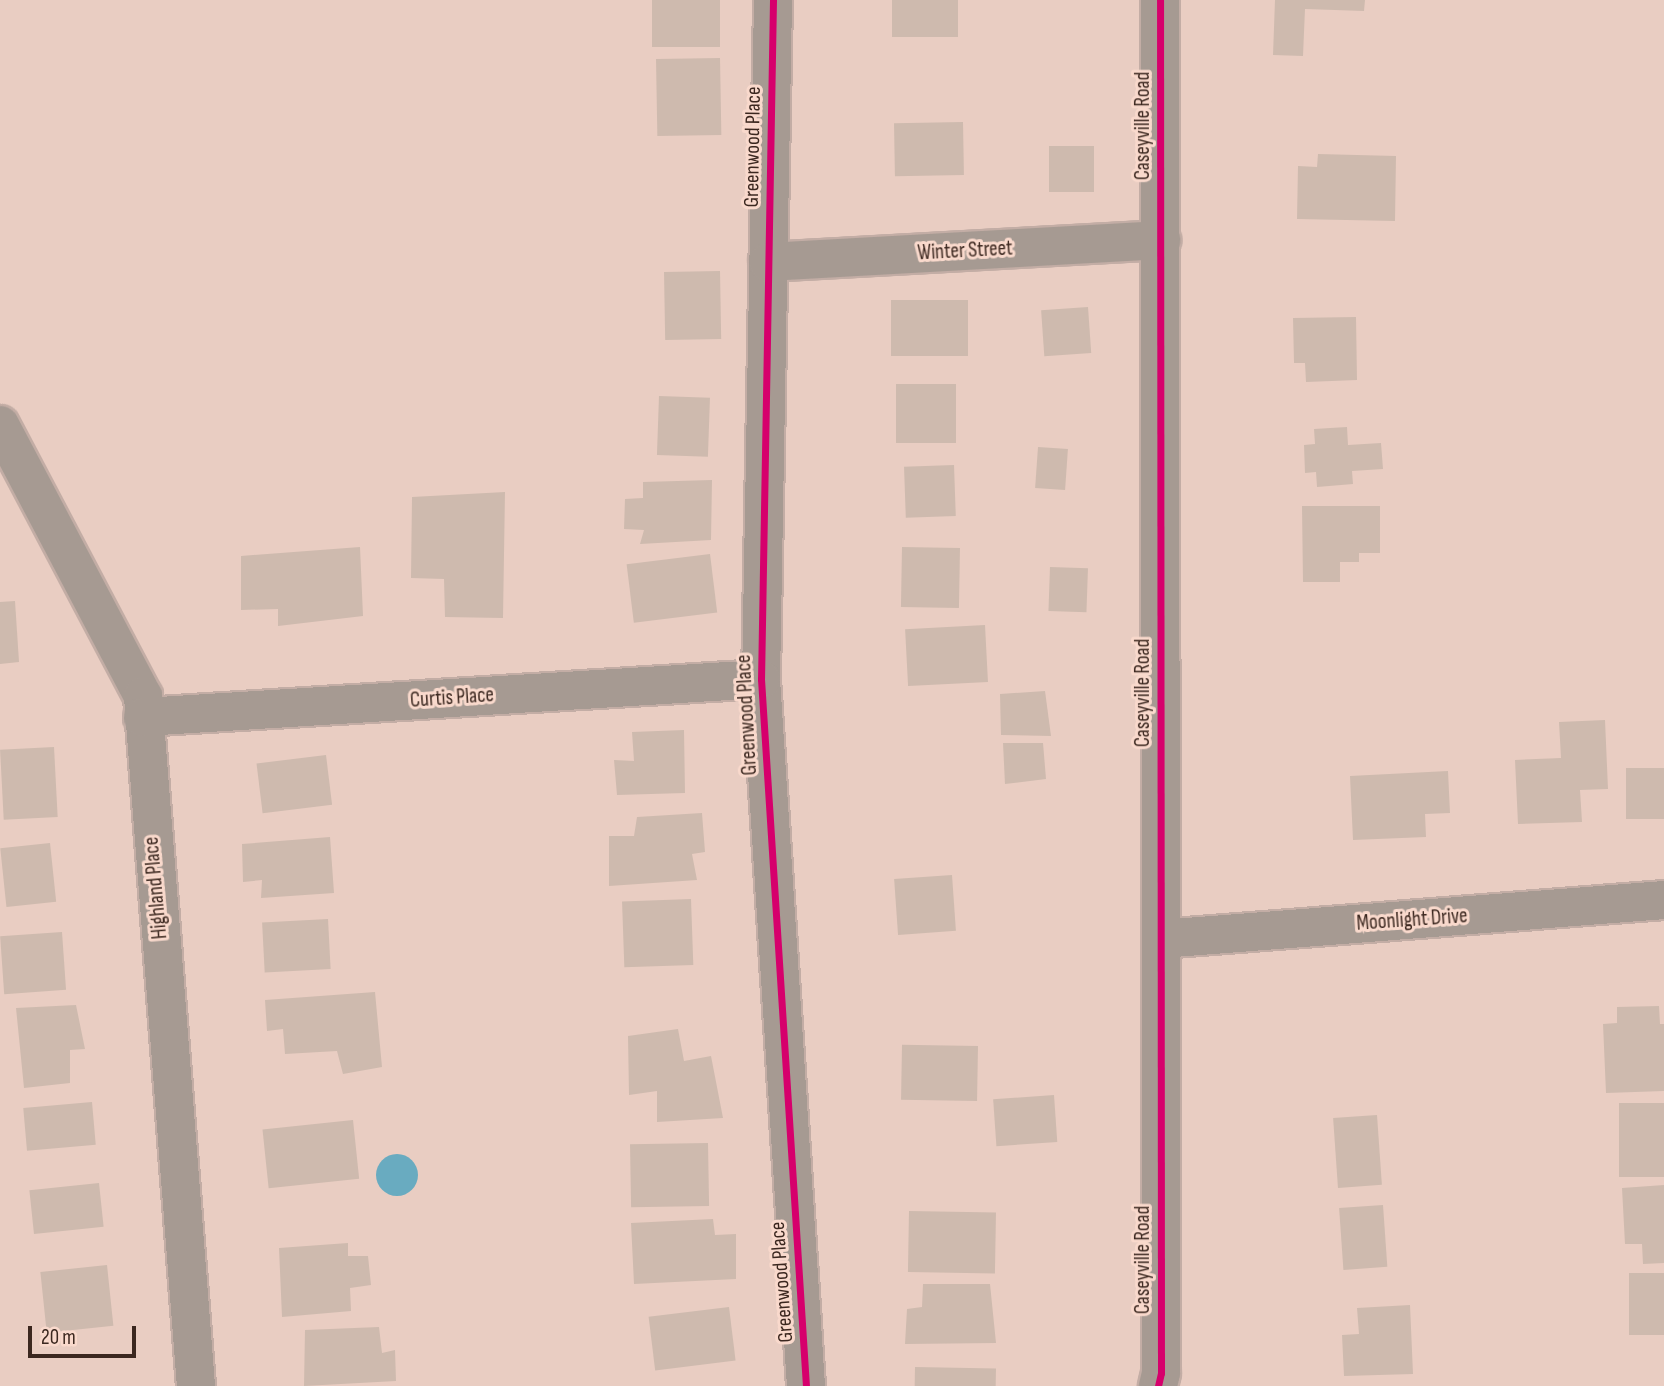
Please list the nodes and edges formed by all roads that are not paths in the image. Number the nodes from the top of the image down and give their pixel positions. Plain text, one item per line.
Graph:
1 (773, 0) edge
2 (1160, 0) edge
3 (1161, 240) junction
4 (768, 262) junction
5 (0, 425) edge
6 (761, 679) junction
7 (143, 717) junction
8 (1664, 900) edge
9 (1161, 939) junction
10 (196, 1386) edge
11 (806, 1386) edge
12 (1158, 1386) edge

1 - 4 street, Greenwood Place
2 - 3 street, Caseyville Road
3 - 4 street, Winter Street
3 - 9 street, Caseyville Road
4 - 6 street, Greenwood Place
5 - 7 street, Highland Place
6 - 7 street, Curtis Place
6 - 11 street, Greenwood Place
7 - 10 street, Highland Place
8 - 9 street, Moonlight Drive
9 - 12 street, Caseyville Road

